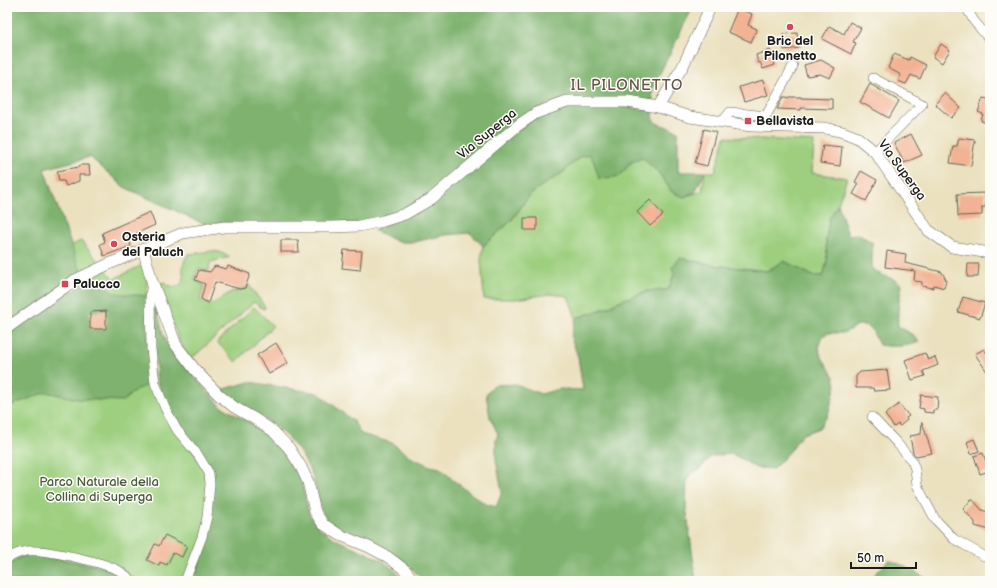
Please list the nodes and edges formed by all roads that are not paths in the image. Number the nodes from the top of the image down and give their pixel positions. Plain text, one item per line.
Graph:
1 (712, 7) edge
2 (966, 7) edge
3 (990, 40) edge
4 (793, 66) dead end
5 (873, 78) dead end
6 (658, 106) junction
7 (722, 122) junction
8 (875, 152) junction
9 (143, 249) junction
10 (990, 252) edge
11 (152, 281) junction
12 (7, 328) edge
13 (872, 417) dead end
14 (990, 557) edge
15 (7, 559) edge
16 (133, 581) edge
17 (185, 581) edge
18 (414, 581) edge

1 - 6 street
2 - 3 street
4 - 7 street
5 - 8 street
6 - 7 street, Via Superga
6 - 9 street, Via Superga
7 - 8 street, Via Superga
8 - 10 street, Via Superga
9 - 11 street
9 - 12 street, Via Superga
11 - 17 street
11 - 18 street
13 - 14 street
15 - 16 street

